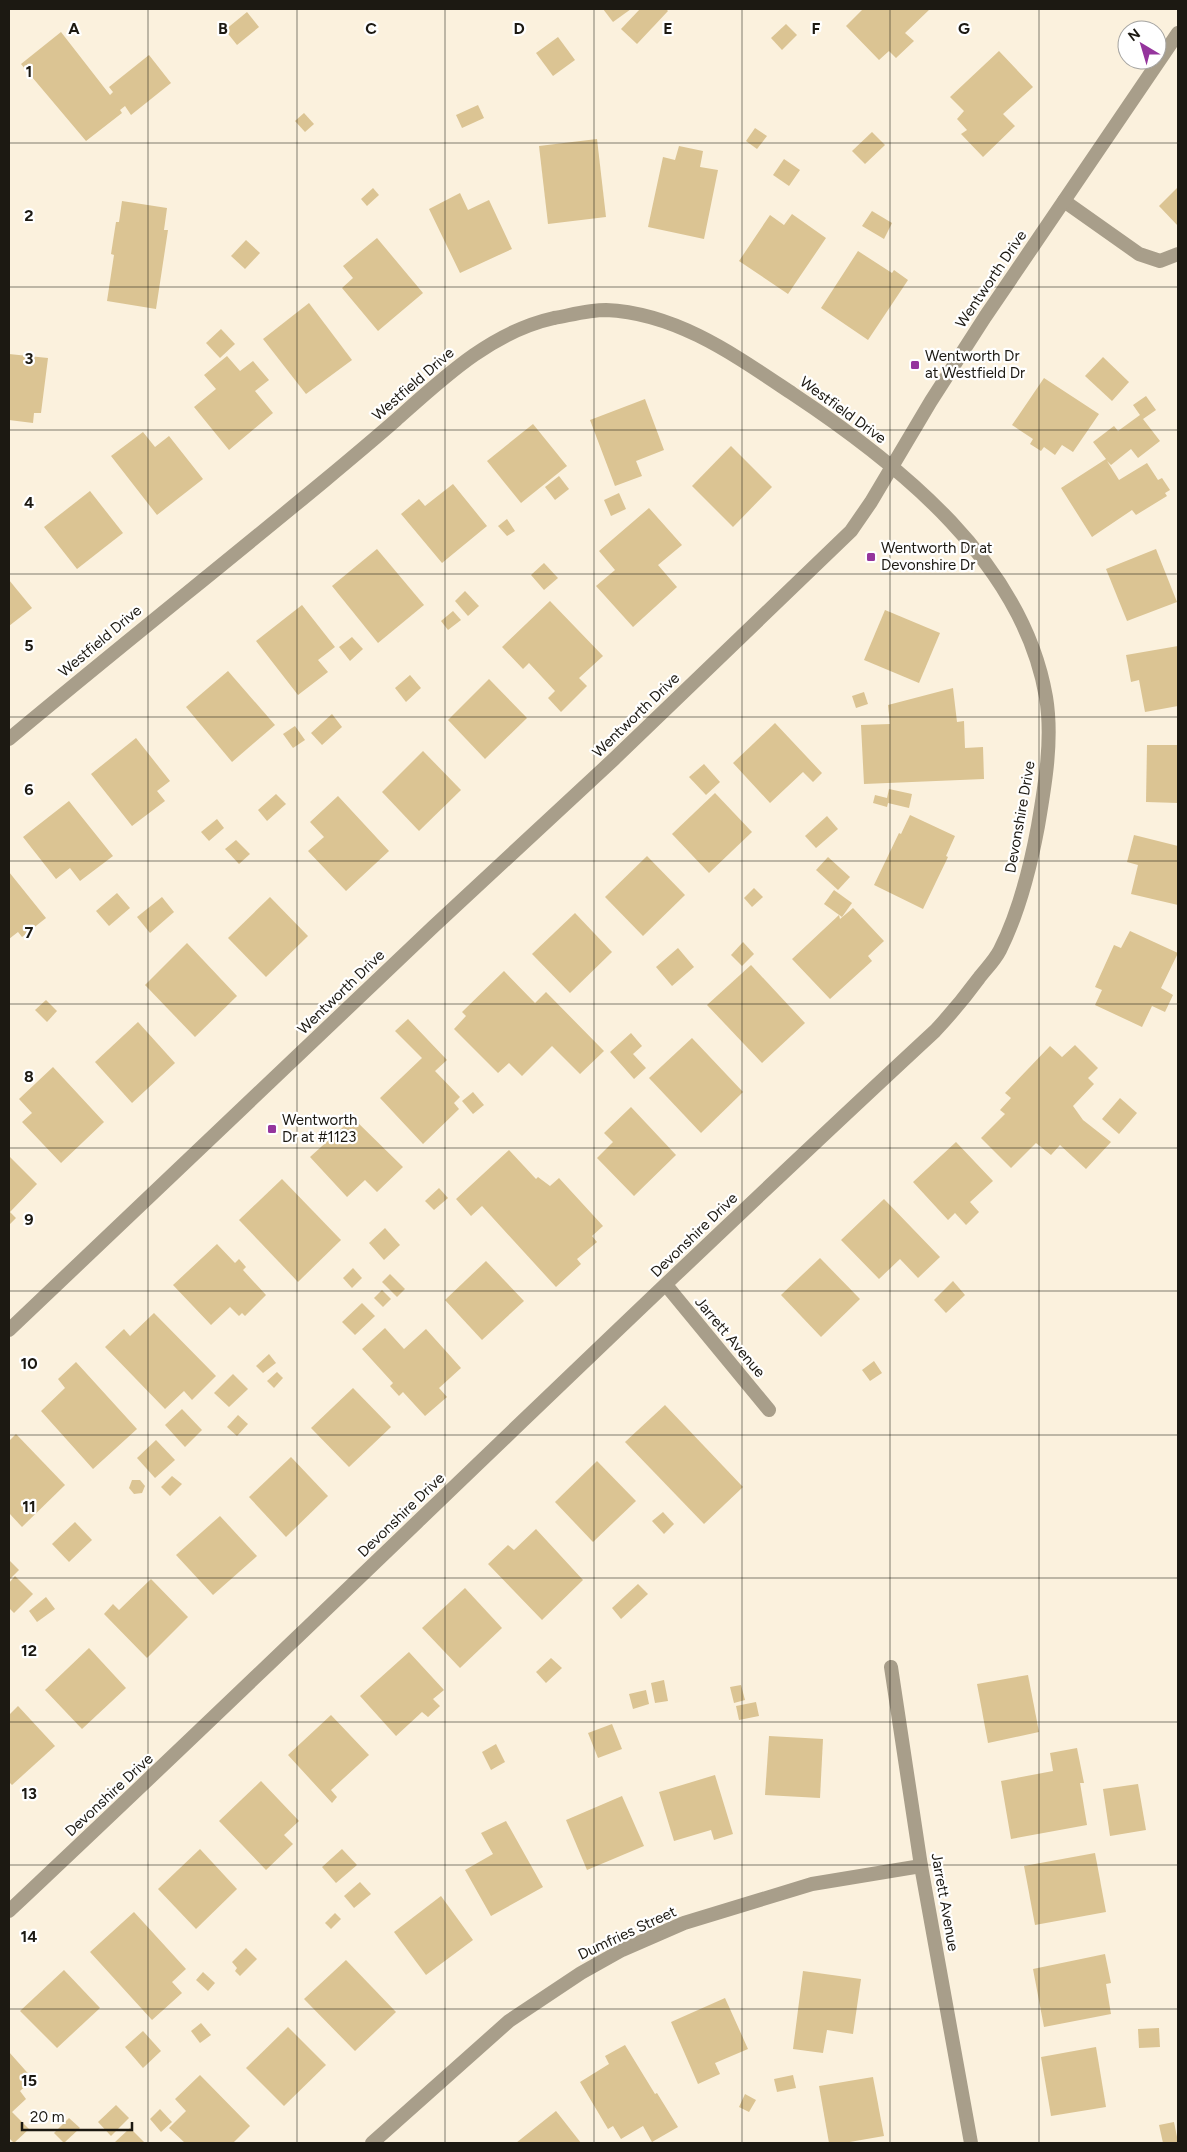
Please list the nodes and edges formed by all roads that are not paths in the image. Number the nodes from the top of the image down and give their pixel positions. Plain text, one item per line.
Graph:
1 (1178, 33) edge
2 (1064, 201) junction
3 (1178, 254) edge
4 (893, 466) junction
5 (9, 739) edge
6 (666, 1285) junction
7 (9, 1330) edge
8 (769, 1410) dead end
9 (891, 1666) dead end
10 (921, 1866) junction
11 (9, 1911) edge
12 (372, 2143) edge
13 (971, 2143) edge

1 - 2 street, Wentworth Drive
2 - 3 street
2 - 4 street, Wentworth Drive
4 - 5 street, Westfield Drive
4 - 6 street, Devonshire Drive
4 - 7 street, Wentworth Drive
6 - 8 street, Jarrett Avenue
6 - 11 street, Devonshire Drive
9 - 10 street, Jarrett Avenue
10 - 12 street, Dumfries Street
10 - 13 street, Jarrett Avenue

